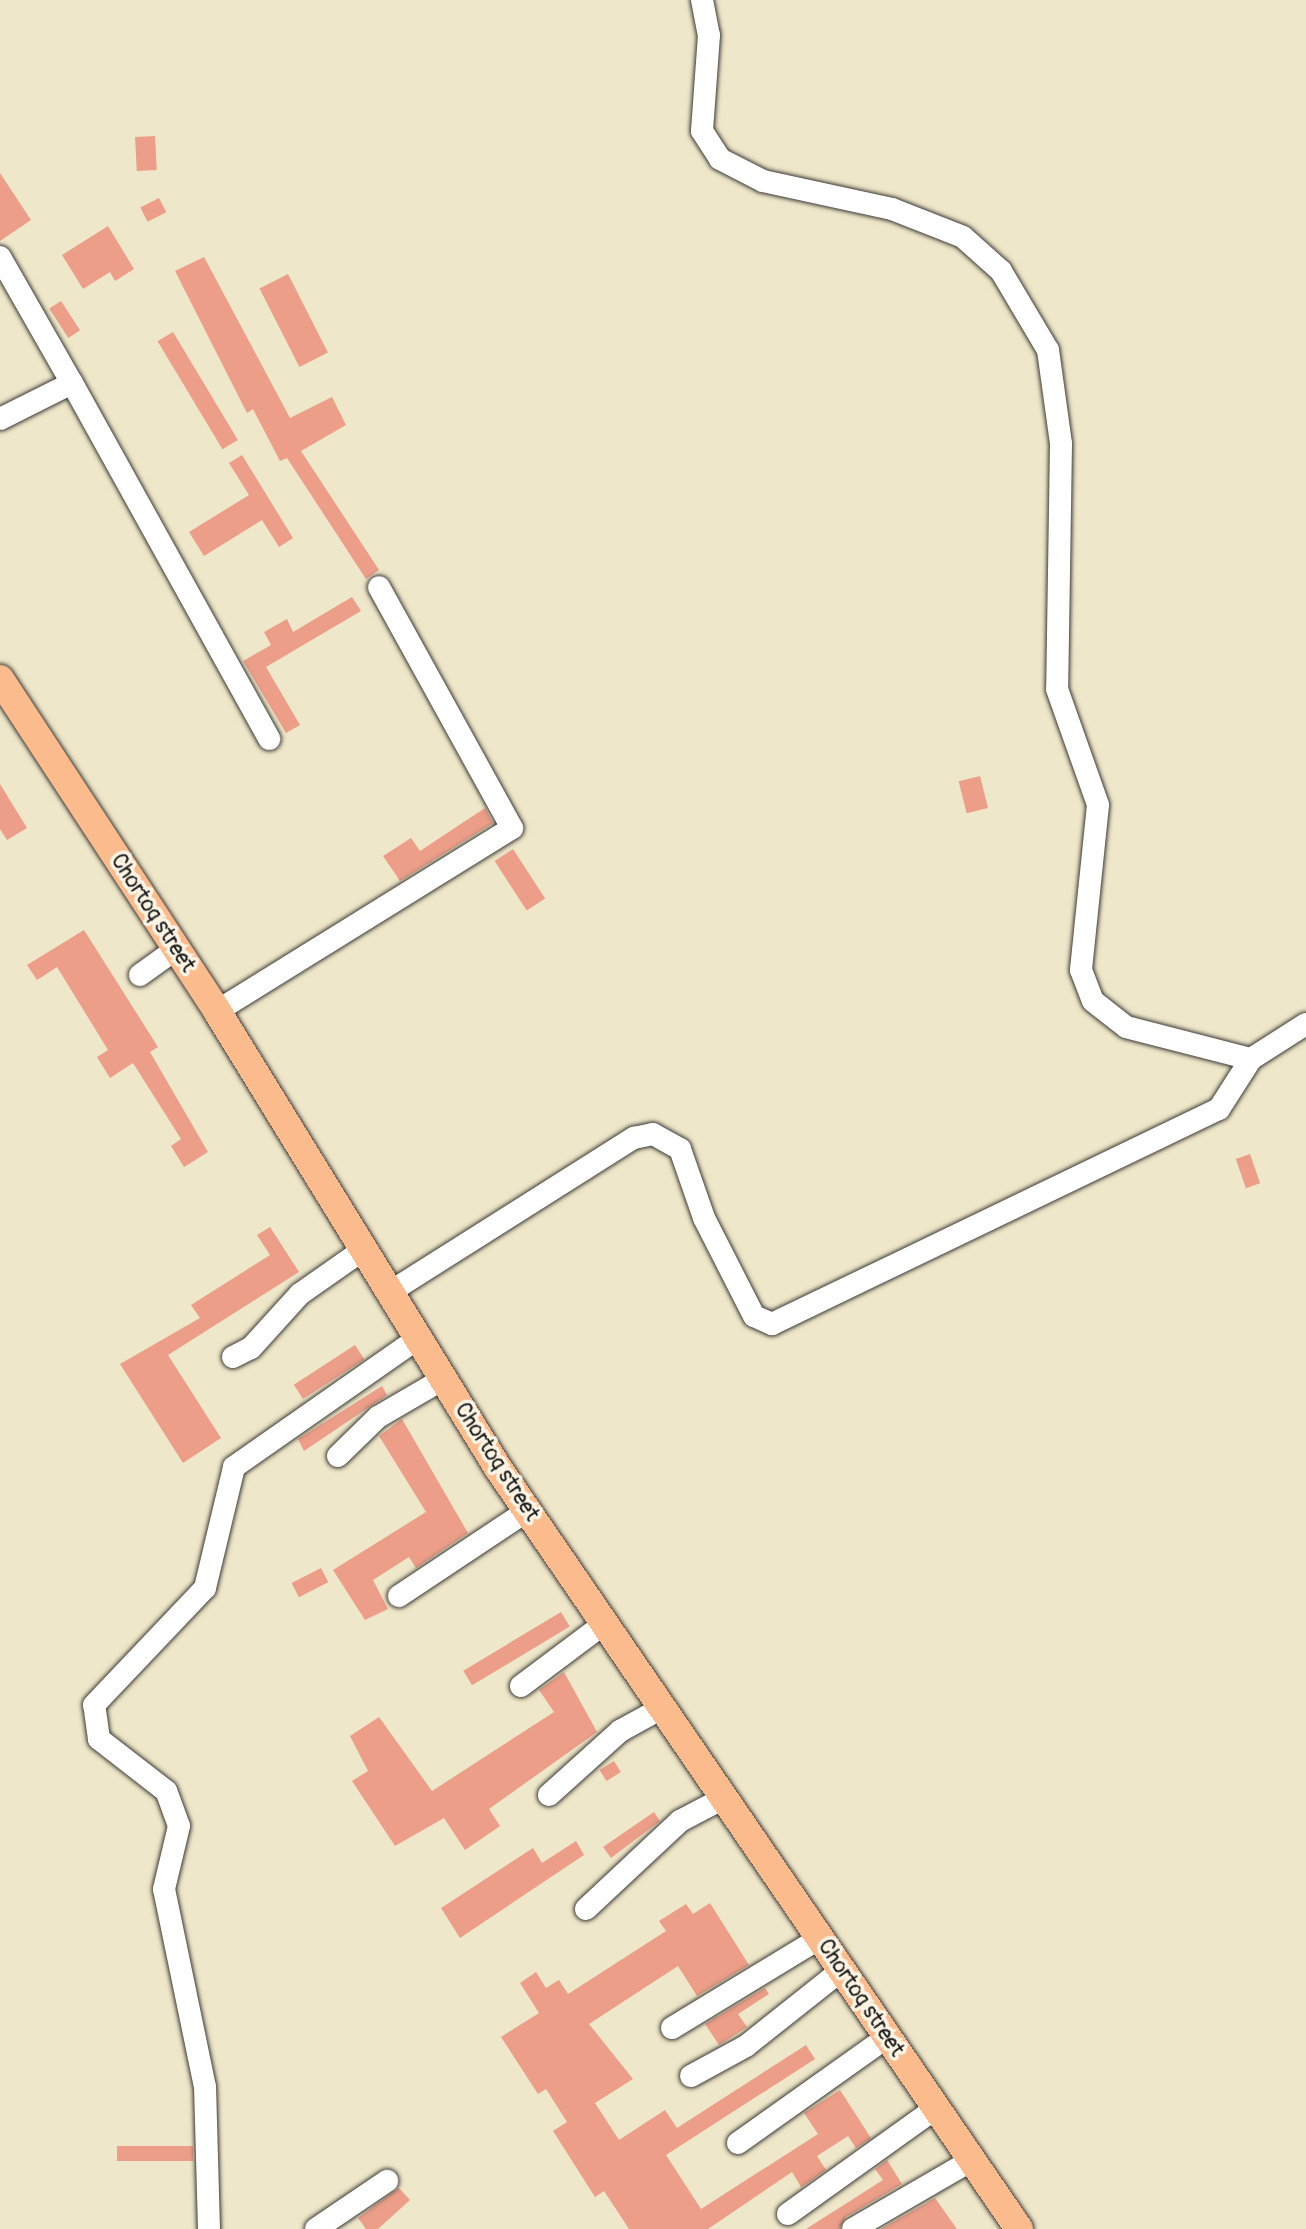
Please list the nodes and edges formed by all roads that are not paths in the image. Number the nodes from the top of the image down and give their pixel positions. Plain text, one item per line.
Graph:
1 (702, 0) edge
2 (0, 257) edge
3 (72, 383) junction
4 (0, 419) edge
5 (379, 587) dead end
6 (0, 679) edge
7 (269, 739) dead end
8 (176, 949) junction
9 (140, 975) dead end
10 (217, 1011) junction
11 (1306, 1024) edge
12 (1251, 1059) junction
13 (364, 1249) junction
14 (390, 1292) junction
15 (418, 1338) junction
16 (233, 1357) dead end
17 (443, 1379) junction
18 (338, 1456) dead end
19 (527, 1511) junction
20 (399, 1596) dead end
21 (605, 1623) junction
22 (521, 1686) dead end
23 (662, 1708) junction
24 (549, 1795) dead end
25 (724, 1798) junction
26 (586, 1909) dead end
27 (820, 1938) junction
28 (842, 1970) junction
29 (672, 2028) dead end
30 (887, 2037) junction
31 (691, 2076) dead end
32 (936, 2108) junction
33 (738, 2143) dead end
34 (972, 2160) junction
35 (387, 2181) dead end
36 (788, 2214) dead end
37 (209, 2229) edge
38 (316, 2229) edge
39 (853, 2229) edge
40 (1019, 2229) edge

1 - 12 street
2 - 3 street
3 - 4 street
3 - 7 street
5 - 10 street
6 - 8 main road, Chortoq street
8 - 9 street
8 - 10 main road, Chortoq street
10 - 13 main road, Chortoq street
11 - 12 street
12 - 14 street
13 - 14 main road, Chortoq street
13 - 16 street
14 - 15 main road, Chortoq street
15 - 17 main road, Chortoq street
15 - 37 street
17 - 18 street
17 - 19 main road, Chortoq street
19 - 20 street
19 - 21 main road, Chortoq street
21 - 22 street
21 - 23 main road, Chortoq street
23 - 24 street
23 - 25 main road, Chortoq street
25 - 26 street
25 - 27 main road, Chortoq street
27 - 28 main road, Chortoq street
27 - 29 street
28 - 30 main road, Chortoq street
28 - 31 street
30 - 32 main road, Chortoq street
30 - 33 street
32 - 34 main road, Chortoq street
32 - 36 street
34 - 39 street
34 - 40 main road, Chortoq street
35 - 38 street

